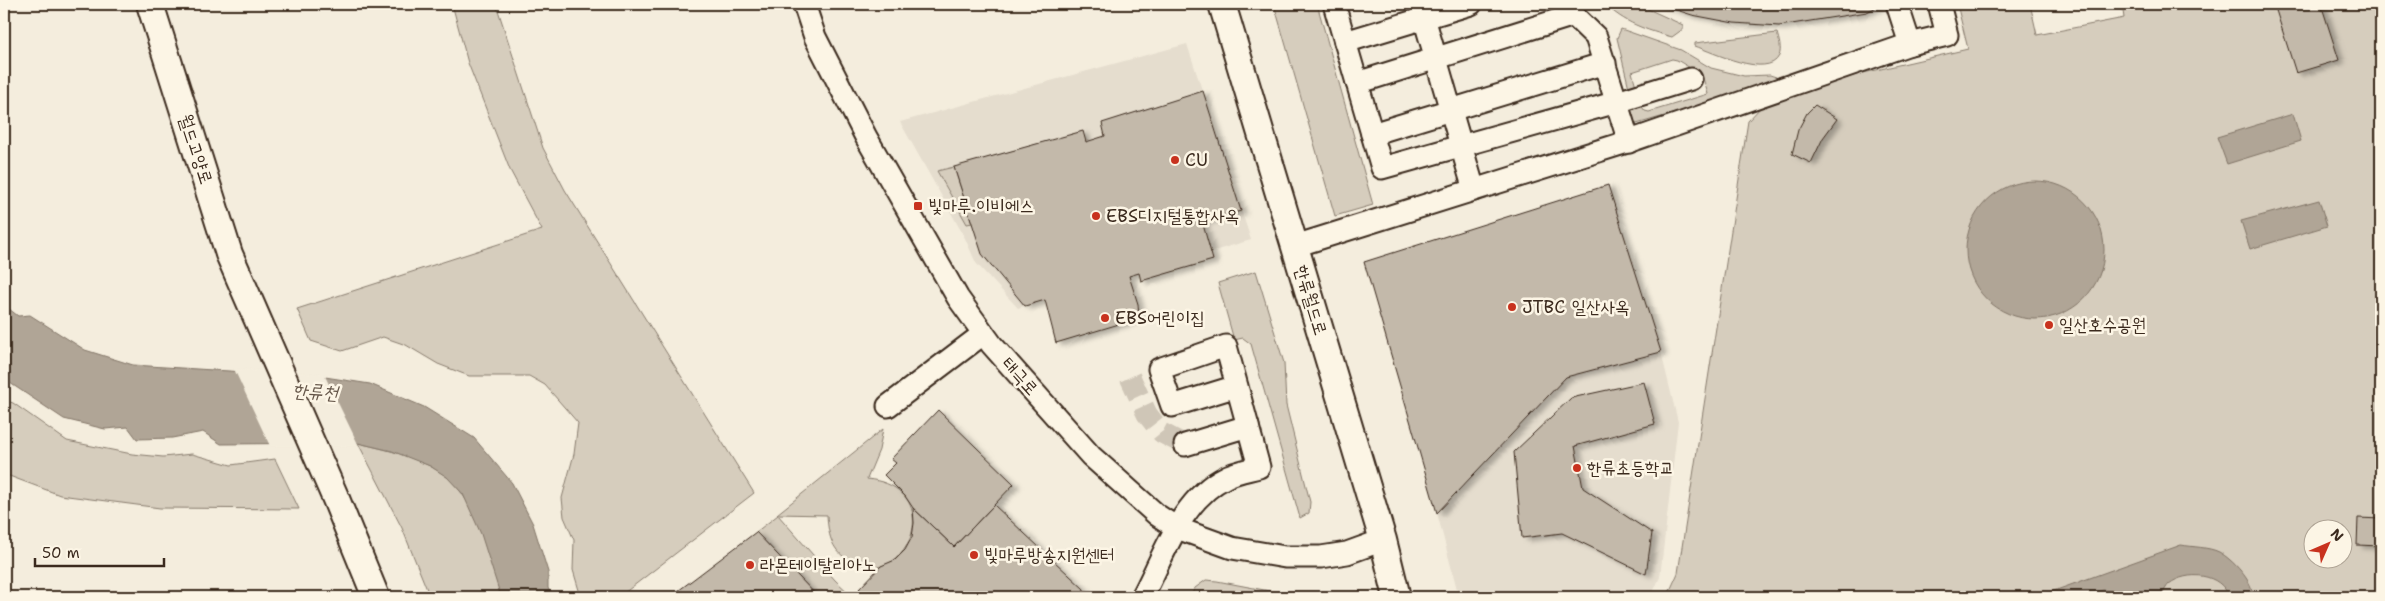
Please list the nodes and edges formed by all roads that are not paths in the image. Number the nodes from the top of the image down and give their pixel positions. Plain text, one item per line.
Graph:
1 (150, 4) edge
2 (804, 4) edge
3 (1222, 4) edge
4 (1334, 4) edge
5 (1471, 4) edge
6 (1897, 4) edge
7 (1939, 4) edge
8 (1568, 10) edge
9 (1423, 11) edge
10 (1345, 42) junction
11 (1910, 44) junction
12 (1436, 59) junction
13 (1605, 63) junction
14 (1691, 79) dead end
15 (1357, 83) junction
16 (1617, 102) junction
17 (1451, 110) junction
18 (1372, 134) junction
19 (1628, 142) junction
20 (1462, 147) junction
21 (1474, 190) junction
22 (1295, 246) junction
23 (983, 334) junction
24 (1237, 386) dead end
25 (888, 406) dead end
26 (1248, 426) junction
27 (1185, 445) tunnel mouth
28 (1177, 528) junction
29 (1383, 540) junction
30 (376, 597) edge
31 (1142, 597) edge
32 (1397, 597) edge

1 - 30 main road, 월드고양로
2 - 23 street, 태극로
3 - 22 main road, 한류월드로
4 - 10 street
5 - 9 street
6 - 11 street
7 - 11 street
8 - 12 street
8 - 13 street
9 - 10 street
9 - 12 street
10 - 15 street
11 - 19 street
12 - 15 street
12 - 17 street
13 - 16 street
13 - 17 street
14 - 16 street
15 - 18 street
16 - 19 street
16 - 20 street
17 - 18 street
17 - 20 street
18 - 20 street
19 - 21 street
20 - 21 street
21 - 22 street
22 - 29 main road, 한류월드로
23 - 25 street
23 - 28 street, 태극로
24 - 26 street
26 - 27 street
26 - 28 street
28 - 29 street, 태극로
28 - 31 street
29 - 32 main road, 한류월드로

